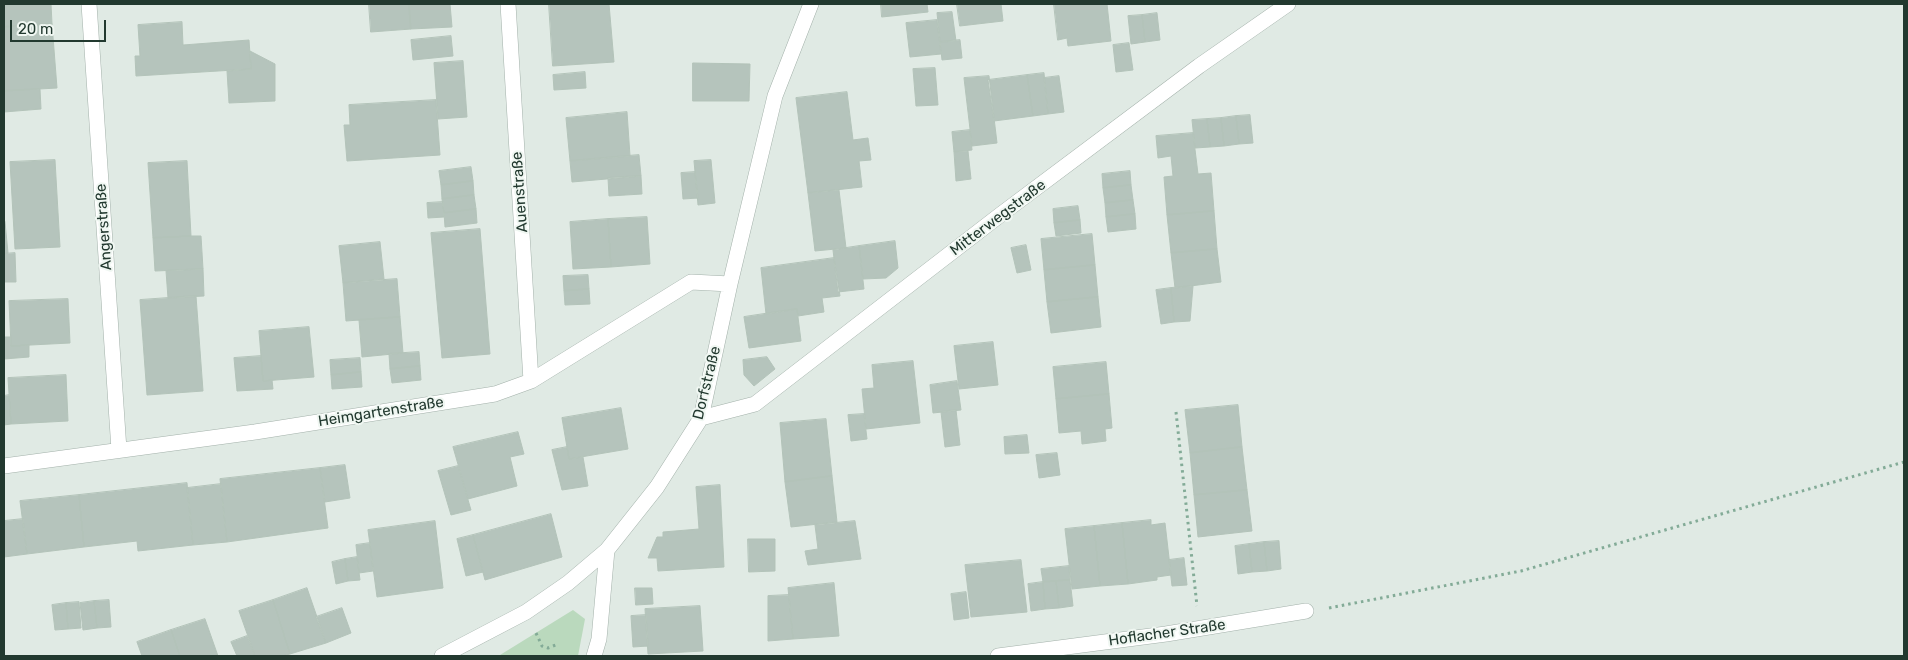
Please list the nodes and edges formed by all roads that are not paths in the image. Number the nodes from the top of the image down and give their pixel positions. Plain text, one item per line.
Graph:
1 (89, 4) edge
2 (508, 4) edge
3 (810, 4) edge
4 (1288, 4) edge
5 (730, 284) junction
6 (531, 380) junction
7 (701, 418) junction
8 (119, 450) junction
9 (4, 466) edge
10 (607, 550) junction
11 (1306, 612) road end
12 (444, 656) edge
13 (594, 656) edge
14 (998, 656) edge

1 - 8 street, Angerstraße
2 - 6 street, Auenstraße
3 - 5 street, Dorfstraße
4 - 7 street, Mitterwegstraße
5 - 6 street, Heimgartenstraße
5 - 7 street, Dorfstraße
6 - 8 street, Heimgartenstraße
7 - 10 street, Dorfstraße
8 - 9 street, Heimgartenstraße
10 - 12 street, Dorfstraße
10 - 13 street
11 - 14 street, Hoflacher Straße

